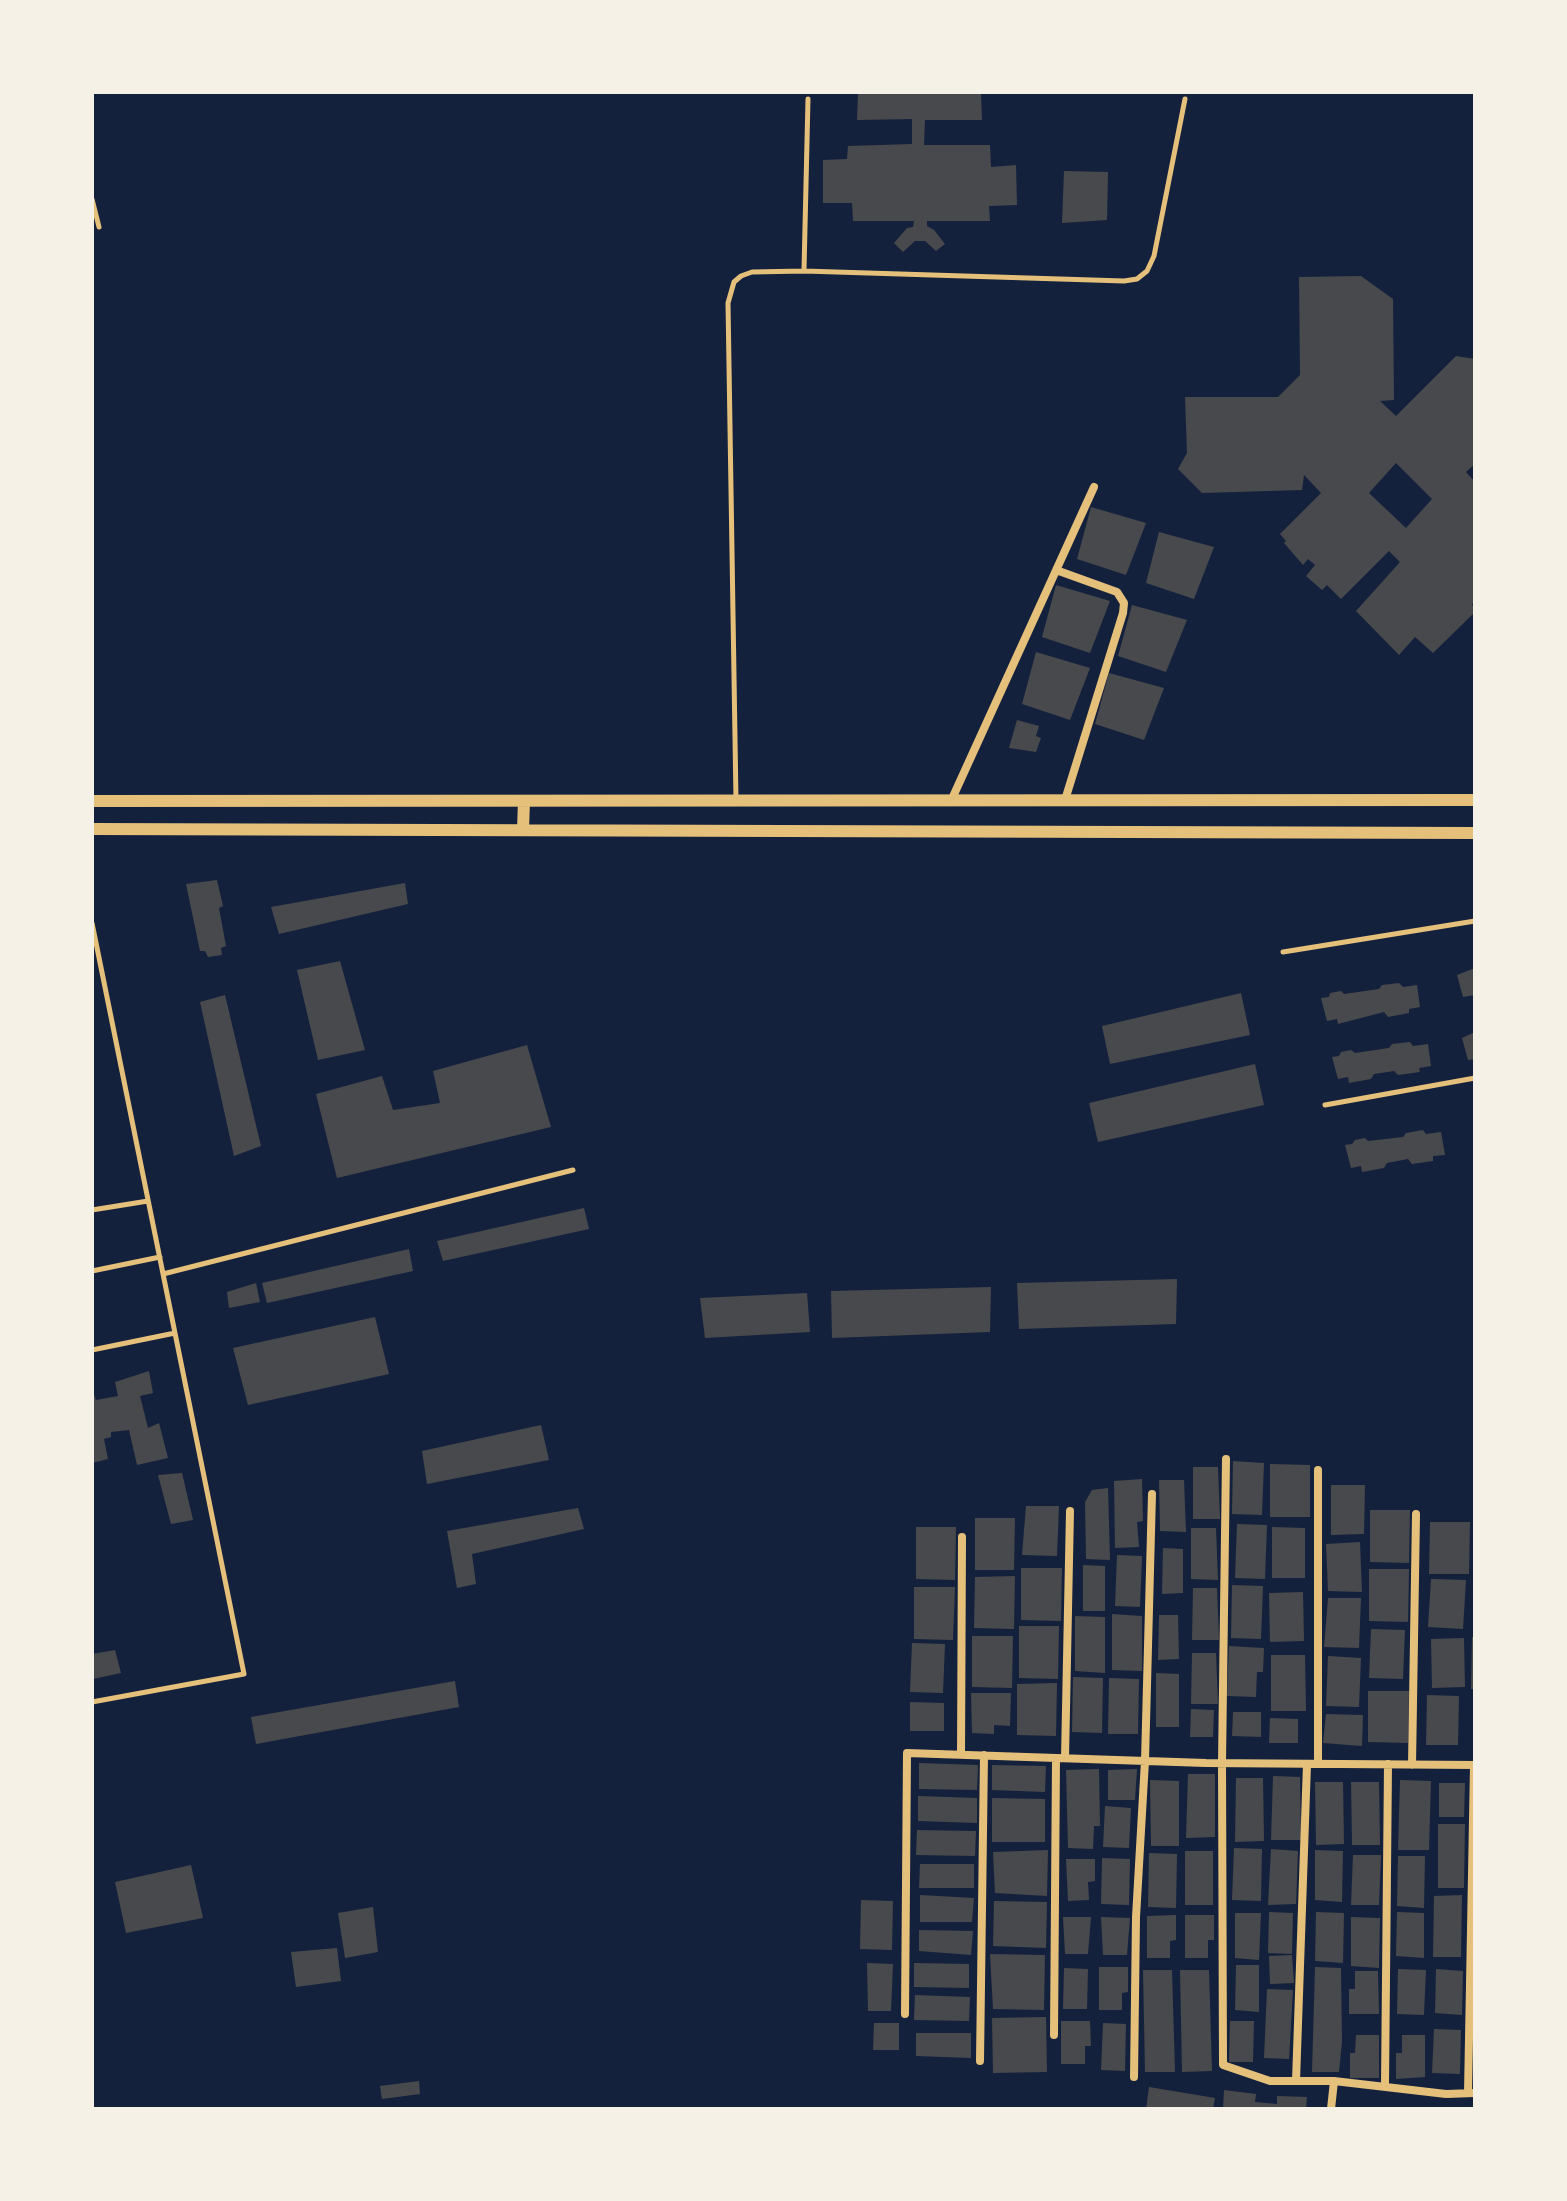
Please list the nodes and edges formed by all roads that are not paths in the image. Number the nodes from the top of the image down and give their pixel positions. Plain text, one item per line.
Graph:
1 (808, 99) dead end
2 (1185, 99) dead end
3 (92, 199) edge
4 (99, 227) dead end
5 (804, 271) junction
6 (1094, 487) dead end
7 (1056, 570) junction
8 (1065, 800) junction
9 (1475, 800) edge
10 (92, 801) edge
11 (524, 801) junction
12 (736, 801) junction
13 (951, 801) junction
14 (92, 829) edge
15 (523, 830) junction
16 (1475, 833) edge
17 (1475, 921) edge
18 (92, 923) edge
19 (1283, 952) dead end
20 (1475, 1078) edge
21 (1325, 1105) dead end
22 (573, 1170) dead end
23 (148, 1201) junction
24 (92, 1210) edge
25 (160, 1257) junction
26 (92, 1271) edge
27 (163, 1275) junction
28 (175, 1333) junction
29 (92, 1350) edge
30 (1226, 1459) dead end
31 (1318, 1470) dead end
32 (1152, 1494) dead end
33 (1070, 1511) dead end
34 (1416, 1514) dead end
35 (962, 1537) dead end
36 (92, 1702) edge
37 (961, 1755) junction
38 (984, 1755) junction
39 (1061, 1758) junction
40 (1145, 1761) junction
41 (1222, 1763) junction
42 (1307, 1764) junction
43 (1318, 1764) junction
44 (1388, 1764) junction
45 (1412, 1765) junction
46 (1475, 1765) edge
47 (905, 2014) dead end
48 (1054, 2035) dead end
49 (980, 2061) dead end
50 (1134, 2077) dead end
51 (1296, 2081) junction
52 (1334, 2081) junction
53 (1385, 2085) junction
54 (1471, 2093) edge
55 (1331, 2109) edge

1 - 5 lane
2 - 5 lane
3 - 4 lane
5 - 12 lane
6 - 7 street
7 - 8 street
7 - 13 street
8 - 9 street
8 - 13 street
10 - 11 street
11 - 12 street
11 - 15 street
12 - 13 street
14 - 15 street
15 - 16 street
17 - 19 lane
18 - 23 lane
20 - 21 lane
22 - 27 lane
23 - 24 lane
23 - 25 lane
25 - 26 lane
25 - 27 lane
27 - 28 lane
28 - 29 lane
28 - 36 lane
30 - 41 street
31 - 43 street
32 - 40 street
33 - 39 street
34 - 45 street
35 - 37 street
37 - 38 street
37 - 47 street
38 - 39 street
38 - 49 street
39 - 40 street
39 - 48 street
40 - 41 street
40 - 50 street
41 - 42 street
41 - 51 street
42 - 43 street
42 - 51 street
43 - 44 street
44 - 45 street
44 - 53 street
45 - 46 street
46 - 54 street
51 - 52 street
52 - 53 street
52 - 55 street
53 - 54 street

